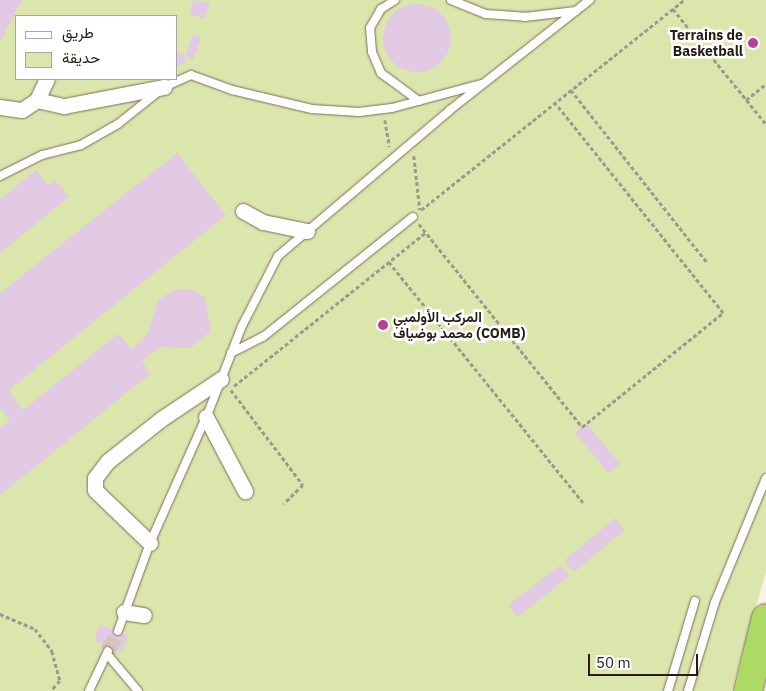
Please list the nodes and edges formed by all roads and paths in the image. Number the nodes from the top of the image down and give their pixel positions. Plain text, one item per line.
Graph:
1 (395, 0) edge
2 (451, 0) edge
3 (590, 0) edge
4 (684, 0) edge
5 (673, 8) junction
6 (576, 11) junction
7 (46, 80) edge
8 (486, 82) junction
9 (766, 84) edge
10 (164, 87) junction
11 (571, 90) junction
12 (36, 100) junction
13 (746, 100) junction
14 (419, 101) junction
15 (555, 103) junction
16 (0, 107) edge
17 (383, 109) junction
18 (766, 124) edge
19 (412, 142) junction
20 (392, 158) junction
21 (0, 176) edge
22 (420, 211) junction
23 (243, 212) dead end
24 (413, 217) junction
25 (306, 231) junction
26 (426, 232) junction
27 (389, 262) junction
28 (706, 262) dead end
29 (231, 352) junction
30 (220, 379) junction
31 (206, 417) junction
32 (766, 478) edge
33 (244, 491) dead end
34 (583, 502) dead end
35 (284, 504) dead end
36 (150, 543) junction
37 (695, 601) dead end
38 (124, 612) junction
39 (0, 614) edge
40 (144, 616) dead end
41 (766, 618) edge
42 (118, 630) tunnel mouth
43 (51, 691) edge
44 (89, 691) edge
45 (138, 691) edge
46 (668, 691) edge
47 (688, 691) edge
48 (748, 691) edge

1 - 14 lane
2 - 6 lane
3 - 6 lane
4 - 5 path
5 - 11 path
5 - 13 path
6 - 8 lane
7 - 12 street
8 - 14 lane
8 - 19 lane
9 - 13 path
10 - 12 street
10 - 17 lane
10 - 21 lane
11 - 15 path
11 - 28 path
12 - 16 street
13 - 18 path
14 - 17 lane
15 - 22 path
15 - 26 path
17 - 20 path
19 - 20 lane
19 - 22 path
20 - 25 lane
22 - 24 path
23 - 25 street
24 - 26 path
24 - 29 lane
25 - 29 lane
26 - 27 path
27 - 34 path
27 - 35 path
29 - 30 lane
30 - 31 lane
30 - 36 street
31 - 33 street
31 - 36 lane
32 - 47 lane
36 - 38 lane
37 - 46 lane
38 - 40 street
38 - 42 lane
39 - 43 path
41 - 48 highway
44 - 45 lane

